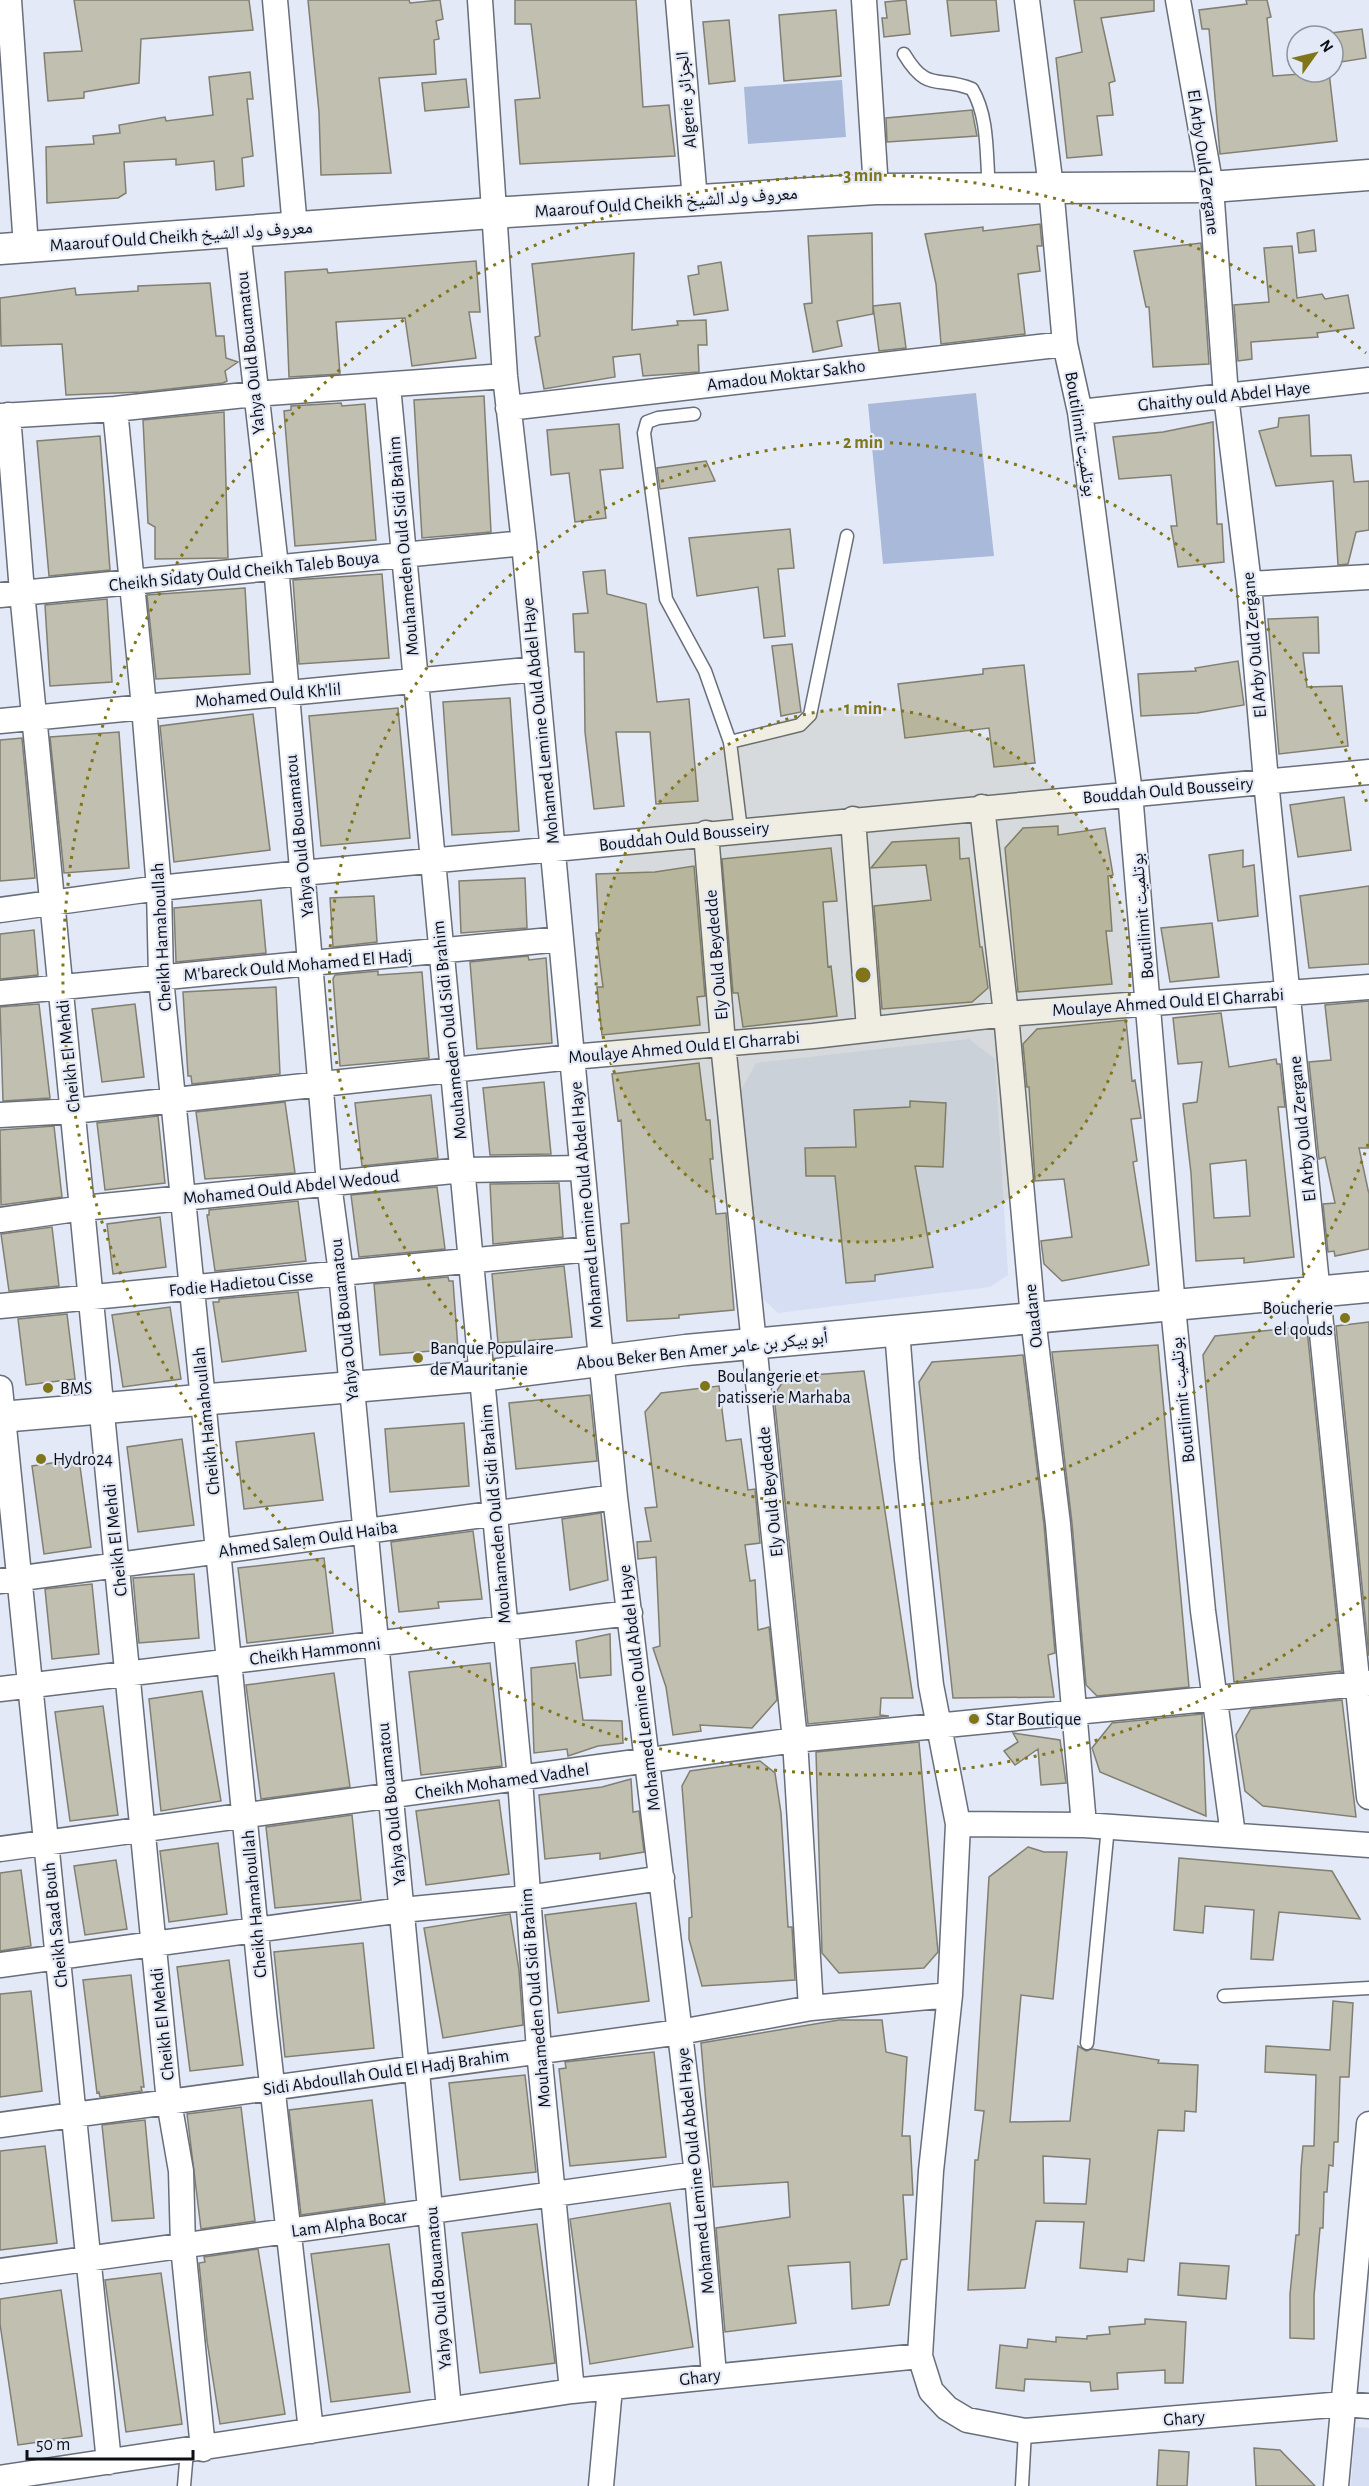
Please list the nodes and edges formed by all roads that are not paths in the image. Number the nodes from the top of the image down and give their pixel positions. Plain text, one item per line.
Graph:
1 (9, 0) edge
2 (276, 0) edge
3 (480, 0) edge
4 (678, 0) edge
5 (864, 0) edge
6 (1027, 0) edge
7 (1178, 0) edge
8 (904, 54) dead end
9 (1369, 175) edge
10 (1051, 187) junction
11 (1211, 187) junction
12 (989, 188) junction
13 (876, 189) junction
14 (695, 200) junction
15 (492, 213) junction
16 (294, 228) junction
17 (238, 232) junction
18 (13, 248) edge
19 (1065, 344) junction
20 (505, 376) junction
21 (1369, 380) edge
22 (388, 386) junction
23 (254, 394) junction
24 (1226, 396) junction
25 (508, 408) junction
26 (115, 409) junction
27 (1080, 412) junction
28 (694, 414) dead end
29 (4, 415) edge
30 (847, 536) dead end
31 (524, 543) junction
32 (405, 555) junction
33 (276, 566) junction
34 (1369, 577) edge
35 (133, 582) junction
36 (1249, 584) junction
37 (11, 594) edge
38 (536, 669) junction
39 (415, 682) junction
40 (285, 693) junction
41 (144, 707) junction
42 (35, 718) junction
43 (0, 721) edge
44 (730, 742) junction
45 (1369, 772) edge
46 (1266, 782) junction
47 (1130, 793) junction
48 (982, 807) junction
49 (853, 819) junction
50 (741, 831) junction
51 (706, 833) junction
52 (553, 849) junction
53 (433, 860) junction
54 (302, 873) junction
55 (159, 888) junction
56 (52, 903) junction
57 (0, 910) edge
58 (561, 939) junction
59 (441, 952) junction
60 (311, 963) junction
61 (161, 978) junction
62 (61, 987) junction
63 (1369, 987) edge
64 (0, 993) edge
65 (1288, 994) junction
66 (1150, 1002) junction
67 (1006, 1014) junction
68 (869, 1029) junction
69 (723, 1044) junction
70 (572, 1057) junction
71 (453, 1071) junction
72 (322, 1084) junction
73 (174, 1100) junction
74 (73, 1111) junction
75 (0, 1115) edge
76 (582, 1168) junction
77 (463, 1170) junction
78 (329, 1184) junction
79 (185, 1197) junction
80 (83, 1208) junction
81 (0, 1220) edge
82 (590, 1249) junction
83 (470, 1262) junction
84 (341, 1273) junction
85 (1369, 1287) edge
86 (192, 1288) junction
87 (1318, 1292) junction
88 (91, 1298) junction
89 (0, 1306) edge
90 (1173, 1306) junction
91 (1033, 1318) junction
92 (897, 1330) junction
93 (755, 1344) junction
94 (601, 1361) junction
95 (482, 1376) junction
96 (351, 1385) junction
97 (203, 1399) junction
98 (1, 1407) edge
99 (102, 1407) junction
100 (615, 1497) junction
101 (495, 1514) junction
102 (365, 1531) junction
103 (219, 1551) junction
104 (117, 1565) junction
105 (10, 1580) edge
106 (630, 1613) junction
107 (506, 1628) junction
108 (376, 1644) junction
109 (230, 1661) junction
110 (128, 1674) junction
111 (1363, 1684) edge
112 (30, 1686) junction
113 (0, 1689) edge
114 (1216, 1700) junction
115 (1076, 1713) junction
116 (937, 1726) junction
117 (795, 1740) junction
118 (648, 1761) junction
119 (520, 1779) junction
120 (391, 1796) junction
121 (1369, 1797) edge
122 (246, 1815) junction
123 (958, 1824) junction
124 (1084, 1825) junction
125 (1108, 1827) junction
126 (143, 1830) junction
127 (1233, 1835) junction
128 (46, 1842) junction
129 (1369, 1845) edge
130 (0, 1849) edge
131 (662, 1878) junction
132 (526, 1898) junction
133 (402, 1910) junction
134 (258, 1931) junction
135 (154, 1945) junction
136 (58, 1957) junction
137 (0, 1965) edge
138 (1369, 1988) edge
139 (950, 1995) junction
140 (1224, 1996) dead end
141 (811, 2008) junction
142 (680, 2032) junction
143 (1087, 2043) dead end
144 (539, 2051) junction
145 (417, 2068) junction
146 (273, 2088) junction
147 (169, 2102) junction
148 (74, 2115) junction
149 (1369, 2124) edge
150 (0, 2125) edge
151 (697, 2174) junction
152 (551, 2194) junction
153 (430, 2212) junction
154 (288, 2231) junction
155 (183, 2246) junction
156 (89, 2259) junction
157 (0, 2271) edge
158 (920, 2356) junction
159 (714, 2375) junction
160 (610, 2388) junction
161 (572, 2391) junction
162 (1343, 2404) junction
163 (1369, 2406) edge
164 (449, 2409) junction
165 (311, 2431) junction
166 (1025, 2431) junction
167 (195, 2450) junction
168 (109, 2462) junction
169 (0, 2478) edge
170 (184, 2486) edge
171 (601, 2486) edge
172 (1023, 2486) edge
173 (1336, 2486) edge

1 - 18 street
2 - 16 street
3 - 15 street
4 - 14 street, Algerie الجزائر
5 - 13 street
6 - 10 street, Boutilimit بوتلميت
7 - 11 street, El Arby Ould Zergane
8 - 12 lane
9 - 11 street, Maarouf Ould Cheikh معروف ولد الشيخ
10 - 11 street, Maarouf Ould Cheikh معروف ولد الشيخ
10 - 12 street, Maarouf Ould Cheikh معروف ولد الشيخ
10 - 19 street, Boutilimit بوتلميت
11 - 24 street, El Arby Ould Zergane
12 - 13 street, Maarouf Ould Cheikh معروف ولد الشيخ
13 - 14 street, Maarouf Ould Cheikh معروف ولد الشيخ
14 - 15 street, Maarouf Ould Cheikh معروف ولد الشيخ
15 - 16 street, Maarouf Ould Cheikh معروف ولد الشيخ
15 - 20 street, Mohamed Lemine Ould Abdel Haye
16 - 17 street, Maarouf Ould Cheikh معروف ولد الشيخ
17 - 18 street, Maarouf Ould Cheikh معروف ولد الشيخ
17 - 23 street, Yahya Ould Bouamatou
19 - 25 street, Amadou Moktar Sakho
19 - 27 street, Boutilimit بوتلميت
20 - 22 street
20 - 25 street, Mohamed Lemine Ould Abdel Haye
21 - 24 street, Ghaithy ould Abdel Haye
22 - 23 street
22 - 32 street, Mouhameden Ould Sidi Brahim
23 - 26 street
23 - 33 street, Yahya Ould Bouamatou
24 - 27 street, Ghaithy ould Abdel Haye
24 - 36 street, El Arby Ould Zergane
25 - 31 street, Mohamed Lemine Ould Abdel Haye
26 - 29 street
26 - 35 street, Cheikh Hamahoullah
27 - 47 street, Boutilimit بوتلميت
28 - 44 lane
29 - 37 street, Cheikh El Mehdi
30 - 44 lane
31 - 32 street, Cheikh Sidaty Ould Cheikh Taleb Bouya
31 - 38 street, Mohamed Lemine Ould Abdel Haye
32 - 33 street, Cheikh Sidaty Ould Cheikh Taleb Bouya
32 - 39 street, Mouhameden Ould Sidi Brahim
33 - 35 street, Cheikh Sidaty Ould Cheikh Taleb Bouya
33 - 40 street, Yahya Ould Bouamatou
34 - 36 street
35 - 37 street, Cheikh Sidaty Ould Cheikh Taleb Bouya
35 - 41 street, Cheikh Hamahoullah
36 - 46 street, El Arby Ould Zergane
37 - 42 street, Cheikh El Mehdi
38 - 39 street, Mohamed Ould Kh'lil
38 - 52 street, Mohamed Lemine Ould Abdel Haye
39 - 40 street, Mohamed Ould Kh'lil
39 - 53 street, Mouhameden Ould Sidi Brahim
40 - 41 street, Mohamed Ould Kh'lil
40 - 54 street, Yahya Ould Bouamatou
41 - 42 street, Mohamed Ould Kh'lil
41 - 55 street, Cheikh Hamahoullah
42 - 43 street, Mohamed Ould Kh'lil
42 - 56 street, Cheikh El Mehdi
44 - 50 lane
45 - 46 street, Bouddah Ould Bousseiry
46 - 47 street, Bouddah Ould Bousseiry
46 - 65 street, El Arby Ould Zergane
47 - 48 street, Bouddah Ould Bousseiry
47 - 66 street, Boutilimit بوتلميت
48 - 49 street, Bouddah Ould Bousseiry
48 - 67 street, Ouadane
49 - 50 street, Bouddah Ould Bousseiry
49 - 68 street
50 - 51 street, Bouddah Ould Bousseiry
51 - 52 street, Bouddah Ould Bousseiry
51 - 69 street, Ely Ould Beydedde
52 - 53 street, Bouddah Ould Bousseiry
52 - 58 street, Mohamed Lemine Ould Abdel Haye
53 - 54 street, Bouddah Ould Bousseiry
53 - 59 street, Mouhameden Ould Sidi Brahim
54 - 55 street, Bouddah Ould Bousseiry
54 - 60 street, Yahya Ould Bouamatou
55 - 56 street, Bouddah Ould Bousseiry
55 - 61 street, Cheikh Hamahoullah
56 - 57 street, Bouddah Ould Bousseiry
56 - 62 street, Cheikh El Mehdi
58 - 59 street, M'bareck Ould Mohamed El Hadj
58 - 70 street, Mohamed Lemine Ould Abdel Haye
59 - 60 street, M'bareck Ould Mohamed El Hadj
59 - 71 street, Mouhameden Ould Sidi Brahim
60 - 61 street, M'bareck Ould Mohamed El Hadj
60 - 72 street, Yahya Ould Bouamatou
61 - 62 street, M'bareck Ould Mohamed El Hadj
61 - 73 street, Cheikh Hamahoullah
62 - 64 street, M'bareck Ould Mohamed El Hadj
62 - 74 street, Cheikh El Mehdi
63 - 65 street, Moulaye Ahmed Ould El Gharrabi
65 - 66 street, Moulaye Ahmed Ould El Gharrabi
65 - 87 street, El Arby Ould Zergane
66 - 67 street, Moulaye Ahmed Ould El Gharrabi
66 - 90 street, Boutilimit بوتلميت
67 - 68 street, Moulaye Ahmed Ould El Gharrabi
67 - 91 street, Ouadane
68 - 69 street, Moulaye Ahmed Ould El Gharrabi
69 - 70 street, Moulaye Ahmed Ould El Gharrabi
69 - 93 street, Ely Ould Beydedde
70 - 71 street, Moulaye Ahmed Ould El Gharrabi
70 - 76 street, Mohamed Lemine Ould Abdel Haye
71 - 72 street, Moulaye Ahmed Ould El Gharrabi
71 - 77 street, Mouhameden Ould Sidi Brahim
72 - 73 street, Moulaye Ahmed Ould El Gharrabi
72 - 78 street, Yahya Ould Bouamatou
73 - 74 street, Moulaye Ahmed Ould El Gharrabi
73 - 79 street, Cheikh Hamahoullah
74 - 75 street, Moulaye Ahmed Ould El Gharrabi
74 - 80 street, Cheikh El Mehdi
76 - 77 street, Mohamed Ould Abdel Wedoud
76 - 82 street, Mohamed Lemine Ould Abdel Haye
77 - 78 street, Mohamed Ould Abdel Wedoud
77 - 83 street, Mouhameden Ould Sidi Brahim
78 - 79 street, Mohamed Ould Abdel Wedoud
78 - 84 street, Yahya Ould Bouamatou
79 - 80 street, Mohamed Ould Abdel Wedoud
79 - 86 street, Cheikh Hamahoullah
80 - 81 street, Mohamed Ould Abdel Wedoud
80 - 88 street, Cheikh El Mehdi
82 - 83 street, Fodie Hadietou Cisse
82 - 94 street, Mohamed Lemine Ould Abdel Haye
83 - 84 street, Fodie Hadietou Cisse
83 - 95 street, Mouhameden Ould Sidi Brahim
84 - 86 street, Fodie Hadietou Cisse
84 - 96 street, Yahya Ould Bouamatou
85 - 87 street, Abou Beker Ben Amer أبو بيكر بن عامر
86 - 88 street, Fodie Hadietou Cisse
86 - 97 street, Cheikh Hamahoullah
87 - 90 street, Abou Beker Ben Amer أبو بيكر بن عامر
87 - 111 street, El Arby Ould Zergane
88 - 89 street, Fodie Hadietou Cisse
88 - 99 street, Cheikh El Mehdi
90 - 91 street, Abou Beker Ben Amer أبو بيكر بن عامر
90 - 114 street, Boutilimit بوتلميت
91 - 92 street, Abou Beker Ben Amer أبو بيكر بن عامر
91 - 115 street, Ouadane
92 - 93 street, Abou Beker Ben Amer أبو بيكر بن عامر
92 - 116 street
93 - 94 street, Abou Beker Ben Amer أبو بيكر بن عامر
93 - 117 street, Ely Ould Beydedde
94 - 95 street, Abou Beker Ben Amer أبو بيكر بن عامر
94 - 100 street, Mohamed Lemine Ould Abdel Haye
95 - 96 street, Abou Beker Ben Amer أبو بيكر بن عامر
95 - 101 street, Mouhameden Ould Sidi Brahim
96 - 97 street, Abou Beker Ben Amer أبو بيكر بن عامر
96 - 102 street, Yahya Ould Bouamatou
97 - 99 street, Abou Beker Ben Amer أبو بيكر بن عامر
97 - 103 street, Cheikh Hamahoullah
98 - 99 street, Abou Beker Ben Amer أبو بيكر بن عامر
98 - 105 street, Cheikh Saad Bouh
99 - 104 street, Cheikh El Mehdi
100 - 101 street, Ahmed Salem Ould Haiba
100 - 106 street, Mohamed Lemine Ould Abdel Haye
101 - 102 street, Ahmed Salem Ould Haiba
101 - 107 street, Mouhameden Ould Sidi Brahim
102 - 103 street, Ahmed Salem Ould Haiba
102 - 108 street, Yahya Ould Bouamatou
103 - 104 street, Ahmed Salem Ould Haiba
103 - 109 street, Cheikh Hamahoullah
104 - 105 street, Ahmed Salem Ould Haiba
104 - 110 street, Cheikh El Mehdi
105 - 112 street, Cheikh Saad Bouh
106 - 107 street, Cheikh Hammonni
106 - 118 street, Mohamed Lemine Ould Abdel Haye
107 - 108 street, Cheikh Hammonni
107 - 119 street, Mouhameden Ould Sidi Brahim
108 - 109 street, Cheikh Hammonni
108 - 120 street, Yahya Ould Bouamatou
109 - 110 street, Cheikh Hammonni
109 - 122 street, Cheikh Hamahoullah
110 - 112 street, Cheikh Hammonni
110 - 126 street, Cheikh El Mehdi
111 - 114 street, Cheikh Mohamed Vadhel
111 - 121 street, El Arby Ould Zergane
112 - 113 street, Cheikh Hammonni
112 - 128 street, Cheikh Saad Bouh
114 - 115 street, Cheikh Mohamed Vadhel
114 - 127 street, Boutilimit بوتلميت
115 - 116 street, Cheikh Mohamed Vadhel
115 - 124 street, Ouadane
116 - 117 street, Cheikh Mohamed Vadhel
116 - 123 street
117 - 118 street, Cheikh Mohamed Vadhel
117 - 141 street, Ely Ould Beydedde
118 - 119 street, Cheikh Mohamed Vadhel
118 - 131 street, Mohamed Lemine Ould Abdel Haye
119 - 120 street, Cheikh Mohamed Vadhel
119 - 132 street, Mouhameden Ould Sidi Brahim
120 - 122 street, Cheikh Mohamed Vadhel
120 - 133 street, Yahya Ould Bouamatou
122 - 126 street, Cheikh Mohamed Vadhel
122 - 134 street, Cheikh Hamahoullah
123 - 124 street
123 - 139 street
124 - 125 street
125 - 127 street
125 - 143 lane
126 - 128 street, Cheikh Mohamed Vadhel
126 - 135 street, Cheikh El Mehdi
127 - 129 street
128 - 130 street, Cheikh Mohamed Vadhel
128 - 136 street, Cheikh Saad Bouh
131 - 132 street
131 - 142 street, Mohamed Lemine Ould Abdel Haye
132 - 133 street
132 - 144 street, Mouhameden Ould Sidi Brahim
133 - 134 street
133 - 145 street, Yahya Ould Bouamatou
134 - 135 street
134 - 146 street, Cheikh Hamahoullah
135 - 136 street
135 - 147 street, Cheikh El Mehdi
136 - 137 street
136 - 148 street, Cheikh Saad Bouh
138 - 140 lane
139 - 141 street, Sidi Abdoullah Ould El Hadj Brahim
139 - 158 street
141 - 142 street, Sidi Abdoullah Ould El Hadj Brahim
142 - 144 street, Sidi Abdoullah Ould El Hadj Brahim
142 - 151 street, Mohamed Lemine Ould Abdel Haye
144 - 145 street, Sidi Abdoullah Ould El Hadj Brahim
144 - 152 street, Mouhameden Ould Sidi Brahim
145 - 146 street, Sidi Abdoullah Ould El Hadj Brahim
145 - 153 street, Yahya Ould Bouamatou
146 - 147 street, Sidi Abdoullah Ould El Hadj Brahim
146 - 154 street, Cheikh Hamahoullah
147 - 148 street, Sidi Abdoullah Ould El Hadj Brahim
147 - 155 street, Cheikh El Mehdi
148 - 150 street, Sidi Abdoullah Ould El Hadj Brahim
148 - 156 street, Cheikh Saad Bouh
149 - 162 street
151 - 152 street, Lam Alpha Bocar
151 - 159 street, Mohamed Lemine Ould Abdel Haye
152 - 153 street, Lam Alpha Bocar
152 - 161 street, Mouhameden Ould Sidi Brahim
153 - 154 street, Lam Alpha Bocar
153 - 164 street, Yahya Ould Bouamatou
154 - 155 street, Lam Alpha Bocar
154 - 165 street, Cheikh Hamahoullah
155 - 156 street, Lam Alpha Bocar
155 - 167 street, Cheikh El Mehdi
156 - 157 street, Lam Alpha Bocar
156 - 168 street, Cheikh Saad Bouh
158 - 159 street, Ghary
158 - 166 street, Ghary
159 - 160 street, Ghary
160 - 161 street, Ghary
160 - 171 street
161 - 164 street, Ghary
162 - 163 street, Ghary
162 - 166 street, Ghary
162 - 173 street
164 - 165 street, Ghary
165 - 167 street, Ghary
166 - 172 lane
167 - 168 street, Ghary
167 - 170 lane
168 - 169 street, Ghary

